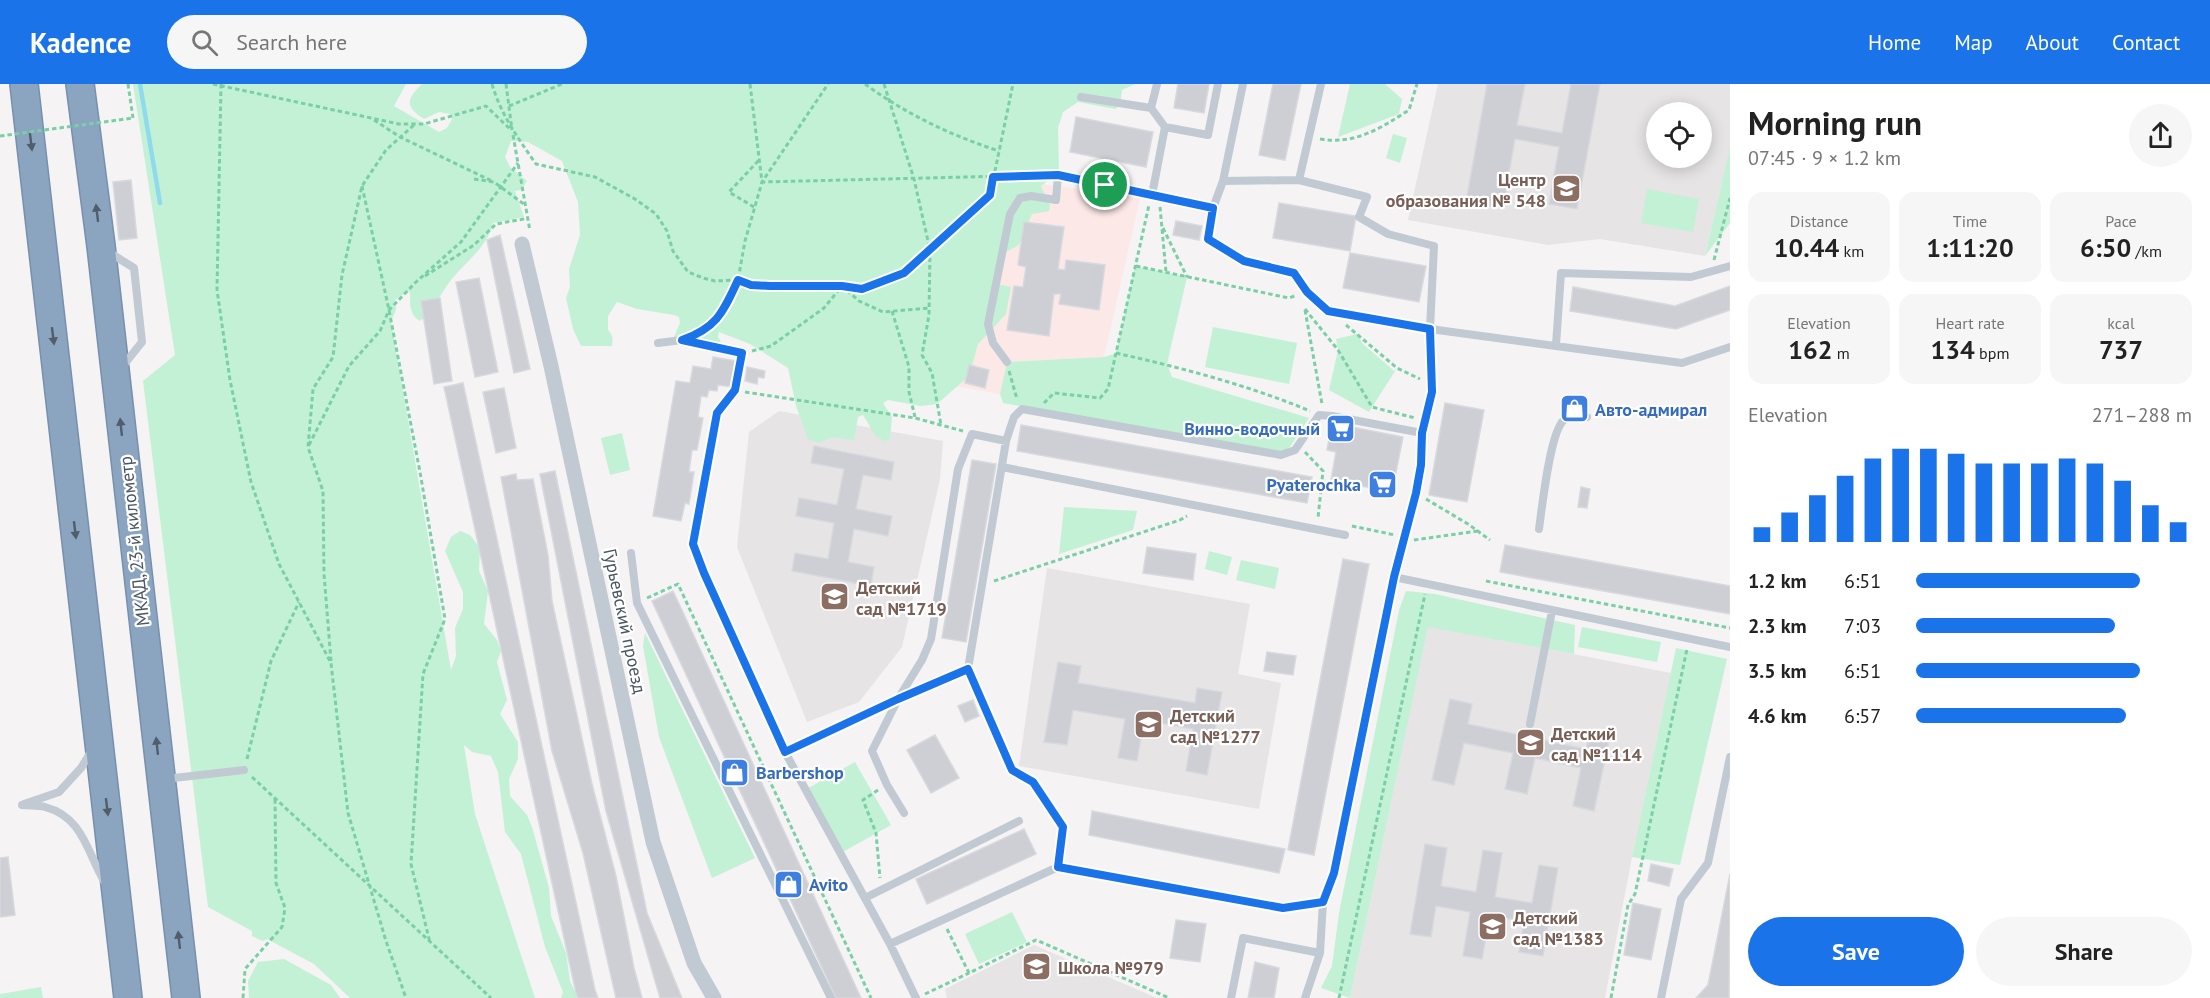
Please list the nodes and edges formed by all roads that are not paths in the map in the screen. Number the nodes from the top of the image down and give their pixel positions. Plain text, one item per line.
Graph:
1 (24, 84) edge
2 (80, 84) edge
3 (1156, 84) edge
4 (1218, 84) edge
5 (1243, 84) edge
6 (1321, 84) edge
7 (1081, 97) dead end
8 (1151, 108) junction
9 (1165, 127) junction
10 (1223, 180) junction
11 (1299, 180) junction
12 (1156, 196) junction
13 (1213, 208) junction
14 (522, 244) road end
15 (1730, 266) edge
16 (1430, 329) junction
17 (658, 343) dead end
18 (1556, 345) junction
19 (1730, 347) edge
20 (1006, 362) road end
21 (1587, 417) dead end
22 (1422, 433) junction
23 (1006, 441) junction
24 (1002, 467) junction
25 (1539, 529) dead end
26 (1345, 535) dead end
27 (632, 553) dead end
28 (1394, 577) junction
29 (1552, 611) junction
30 (1730, 647) edge
31 (898, 699) junction
32 (1530, 724) dead end
33 (99, 739) junction
34 (785, 752) junction
35 (1730, 757) edge
36 (244, 770) road end
37 (161, 780) junction
38 (904, 813) dead end
39 (1019, 822) dead end
40 (865, 898) junction
41 (1323, 902) junction
42 (119, 904) junction
43 (890, 944) junction
44 (1320, 953) junction
45 (128, 998) edge
46 (186, 998) edge
47 (714, 998) edge
48 (831, 998) edge
49 (917, 998) edge
50 (1231, 998) edge
51 (1306, 998) edge
52 (1661, 998) edge

1 -> 33 highway
37 -> 2 highway, МКАД, 23-й километр
3 - 8 lane
4 - 9 lane
5 - 10 lane
6 - 11 lane
7 - 8 lane
8 - 9 lane
9 - 12 lane
10 - 11 lane
10 - 13 lane
11 - 16 lane
12 - 13 lane
12 - 20 lane
13 - 16 lane
14 - 47 street, Гурьевский проезд
15 - 18 lane
16 - 18 lane
16 - 22 lane
17 - 34 lane
18 - 19 lane
21 - 25 lane
22 - 23 lane
22 - 28 lane
23 - 24 lane
23 - 31 lane
24 - 26 lane
24 - 31 lane
27 - 48 lane
28 - 29 lane
28 - 41 lane
29 - 30 lane
29 - 32 lane
31 - 34 lane
31 - 38 lane
33 -> 42 highway
33 - 42 lane
34 - 40 lane
35 - 52 lane
36 - 37 lane
46 -> 37 highway, МКАД, 23-й километр
39 - 40 lane
40 - 43 lane
41 - 43 lane
41 - 44 lane
42 - 45 highway
43 - 49 lane
44 - 50 lane
44 - 51 lane

